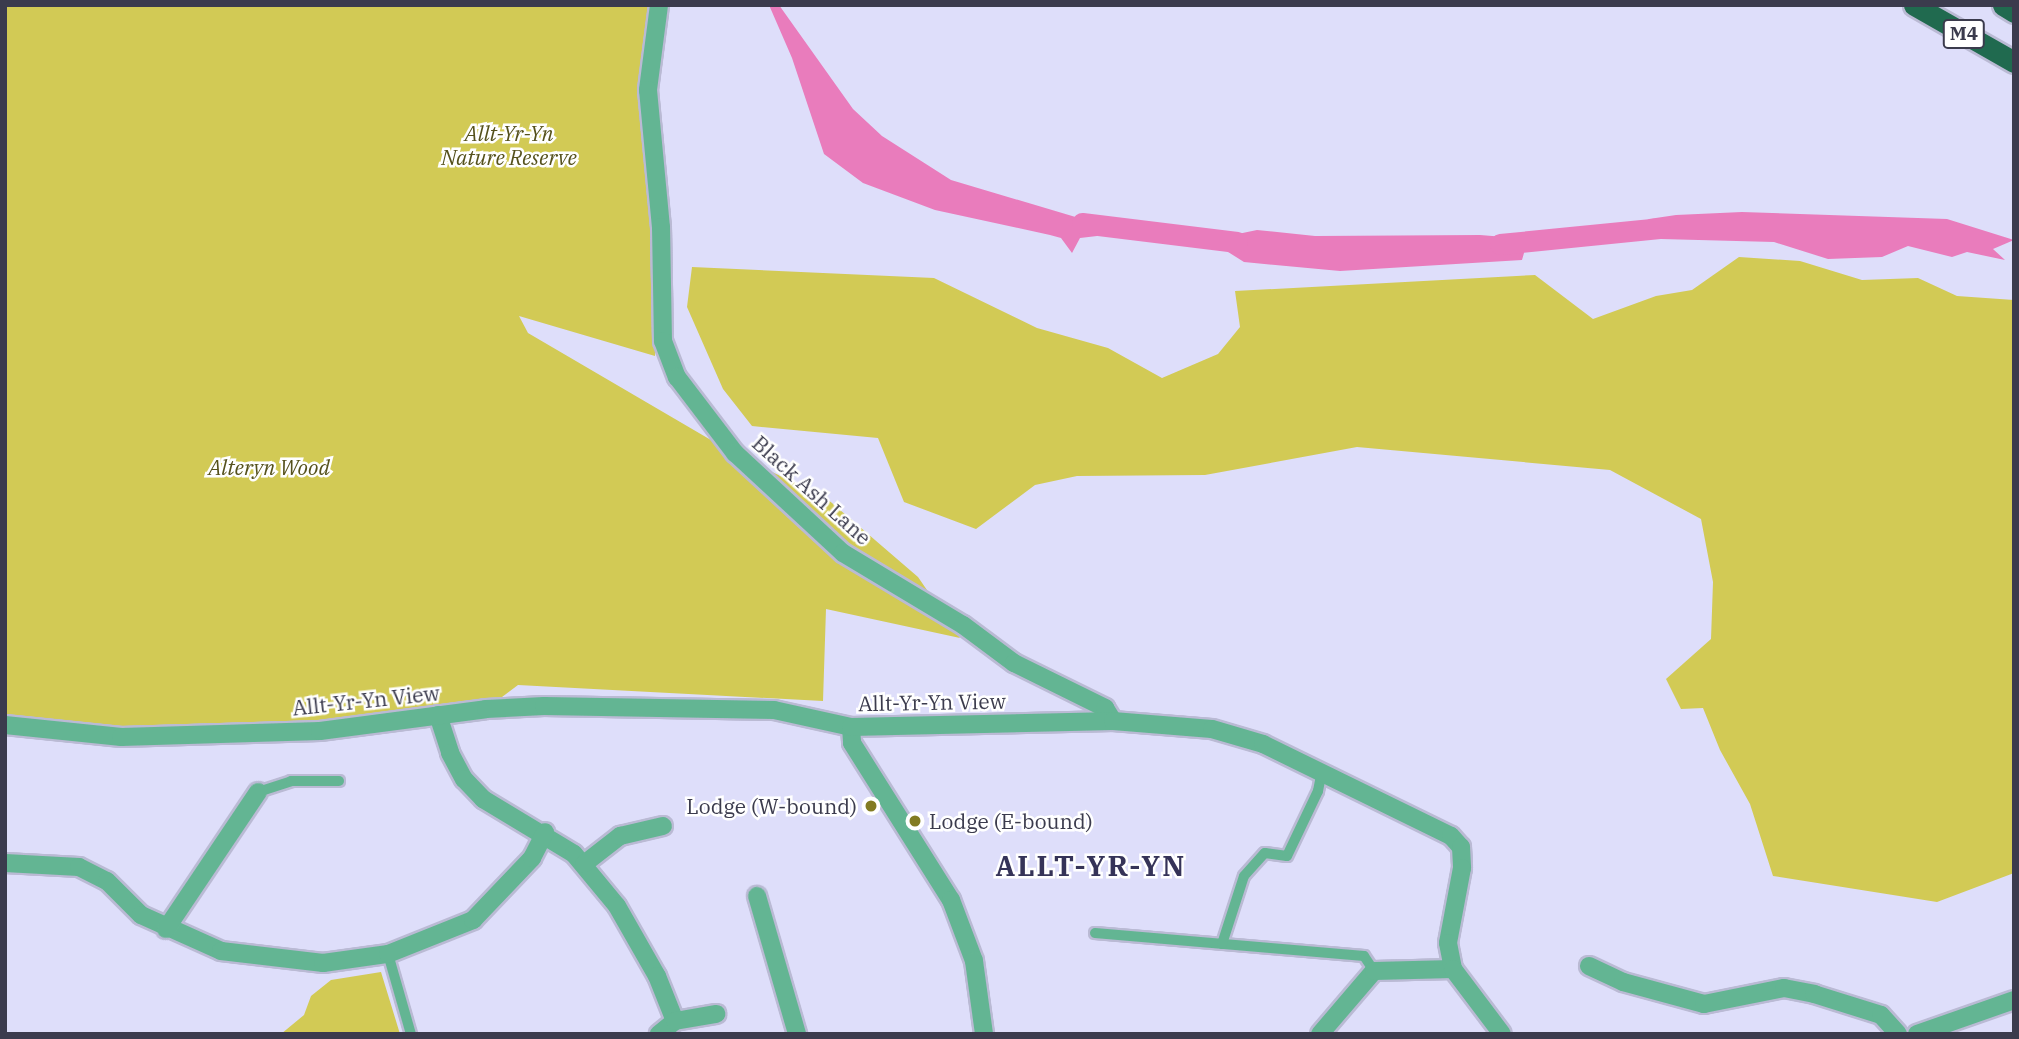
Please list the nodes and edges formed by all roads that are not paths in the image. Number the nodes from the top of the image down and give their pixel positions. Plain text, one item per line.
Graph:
1 (659, 5) edge
2 (1914, 5) edge
3 (2003, 5) edge
4 (2014, 12) edge
5 (2014, 62) edge
6 (439, 715) junction
7 (1113, 721) junction
8 (5, 725) edge
9 (851, 727) junction
10 (1322, 771) junction
11 (339, 781) dead end
12 (258, 792) joint
13 (663, 826) dead end
14 (545, 832) junction
15 (5, 863) edge
16 (584, 864) junction
17 (757, 896) dead end
18 (166, 929) junction
19 (1095, 933) dead end
20 (1222, 944) junction
21 (388, 954) junction
22 (1589, 966) dead end
23 (1452, 969) junction
24 (1374, 971) junction
25 (2014, 1000) edge
26 (716, 1014) dead end
27 (675, 1021) junction
28 (411, 1034) edge
29 (659, 1034) edge
30 (797, 1034) edge
31 (984, 1034) edge
32 (1320, 1034) edge
33 (1502, 1034) edge
34 (1898, 1034) edge
35 (1917, 1034) edge

1 - 7 street, Black Ash Lane
2 - 5 highway, M4
3 - 4 highway, M4
6 - 8 street, Allt-Yr-Yn View
6 - 9 street, Allt-Yr-Yn View
6 - 14 street
7 - 9 street, Allt-Yr-Yn View
7 - 10 street, Allt-Yr-Yn View
9 - 31 street
10 - 20 lane
10 - 23 street, Allt-Yr-Yn View
11 - 12 lane
12 - 18 street
13 - 16 street
14 - 16 street
14 - 21 street
15 - 18 street
16 - 27 street
17 - 30 street
18 - 21 street
19 - 20 lane
20 - 24 lane
21 - 28 lane
22 - 34 street
23 - 24 street
23 - 33 street
24 - 32 street
25 - 35 street
26 - 27 street
27 - 29 street

